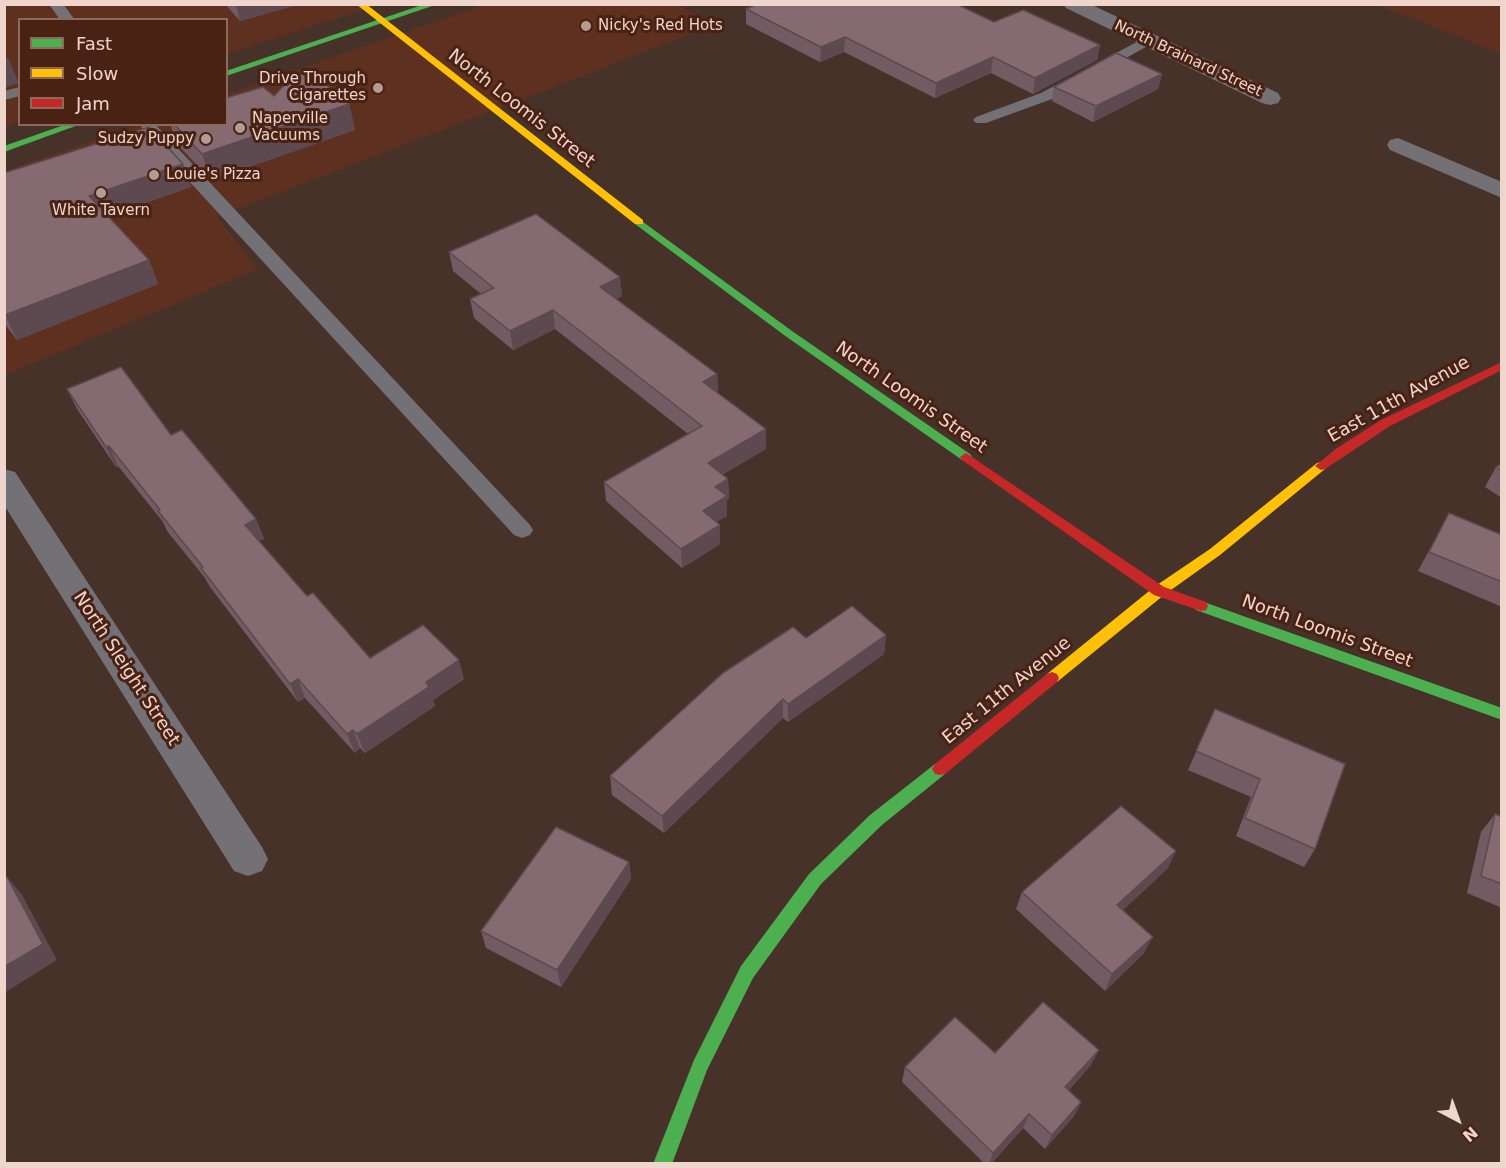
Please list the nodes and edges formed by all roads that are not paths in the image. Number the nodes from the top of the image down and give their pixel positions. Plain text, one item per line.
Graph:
1 (55, 4) edge
2 (360, 4) edge
3 (434, 4) edge
4 (1073, 4) edge
5 (66, 18) edge
6 (380, 22) junction
7 (1148, 40) junction
8 (228, 73) edge
9 (1270, 98) dead end
10 (981, 120) dead end
11 (71, 126) edge
12 (147, 126) edge
13 (1398, 145) dead end
14 (4, 149) edge
15 (1502, 191) edge
16 (1502, 365) edge
17 (4, 479) edge
18 (522, 530) dead end
19 (1159, 591) junction
20 (1502, 714) edge
21 (248, 859) dead end
22 (662, 1164) edge

1 - 5 lane
2 - 6 street, North Loomis Street
3 - 6 street
4 - 7 street, North Brainard Street
6 - 8 street
6 - 19 street, North Loomis Street
7 - 9 street, North Brainard Street
7 - 10 lane
11 - 14 street
12 - 18 lane
13 - 15 street
16 - 19 street, East 11th Avenue
17 - 21 street, North Sleight Street
19 - 20 street, North Loomis Street
19 - 22 street, East 11th Avenue

